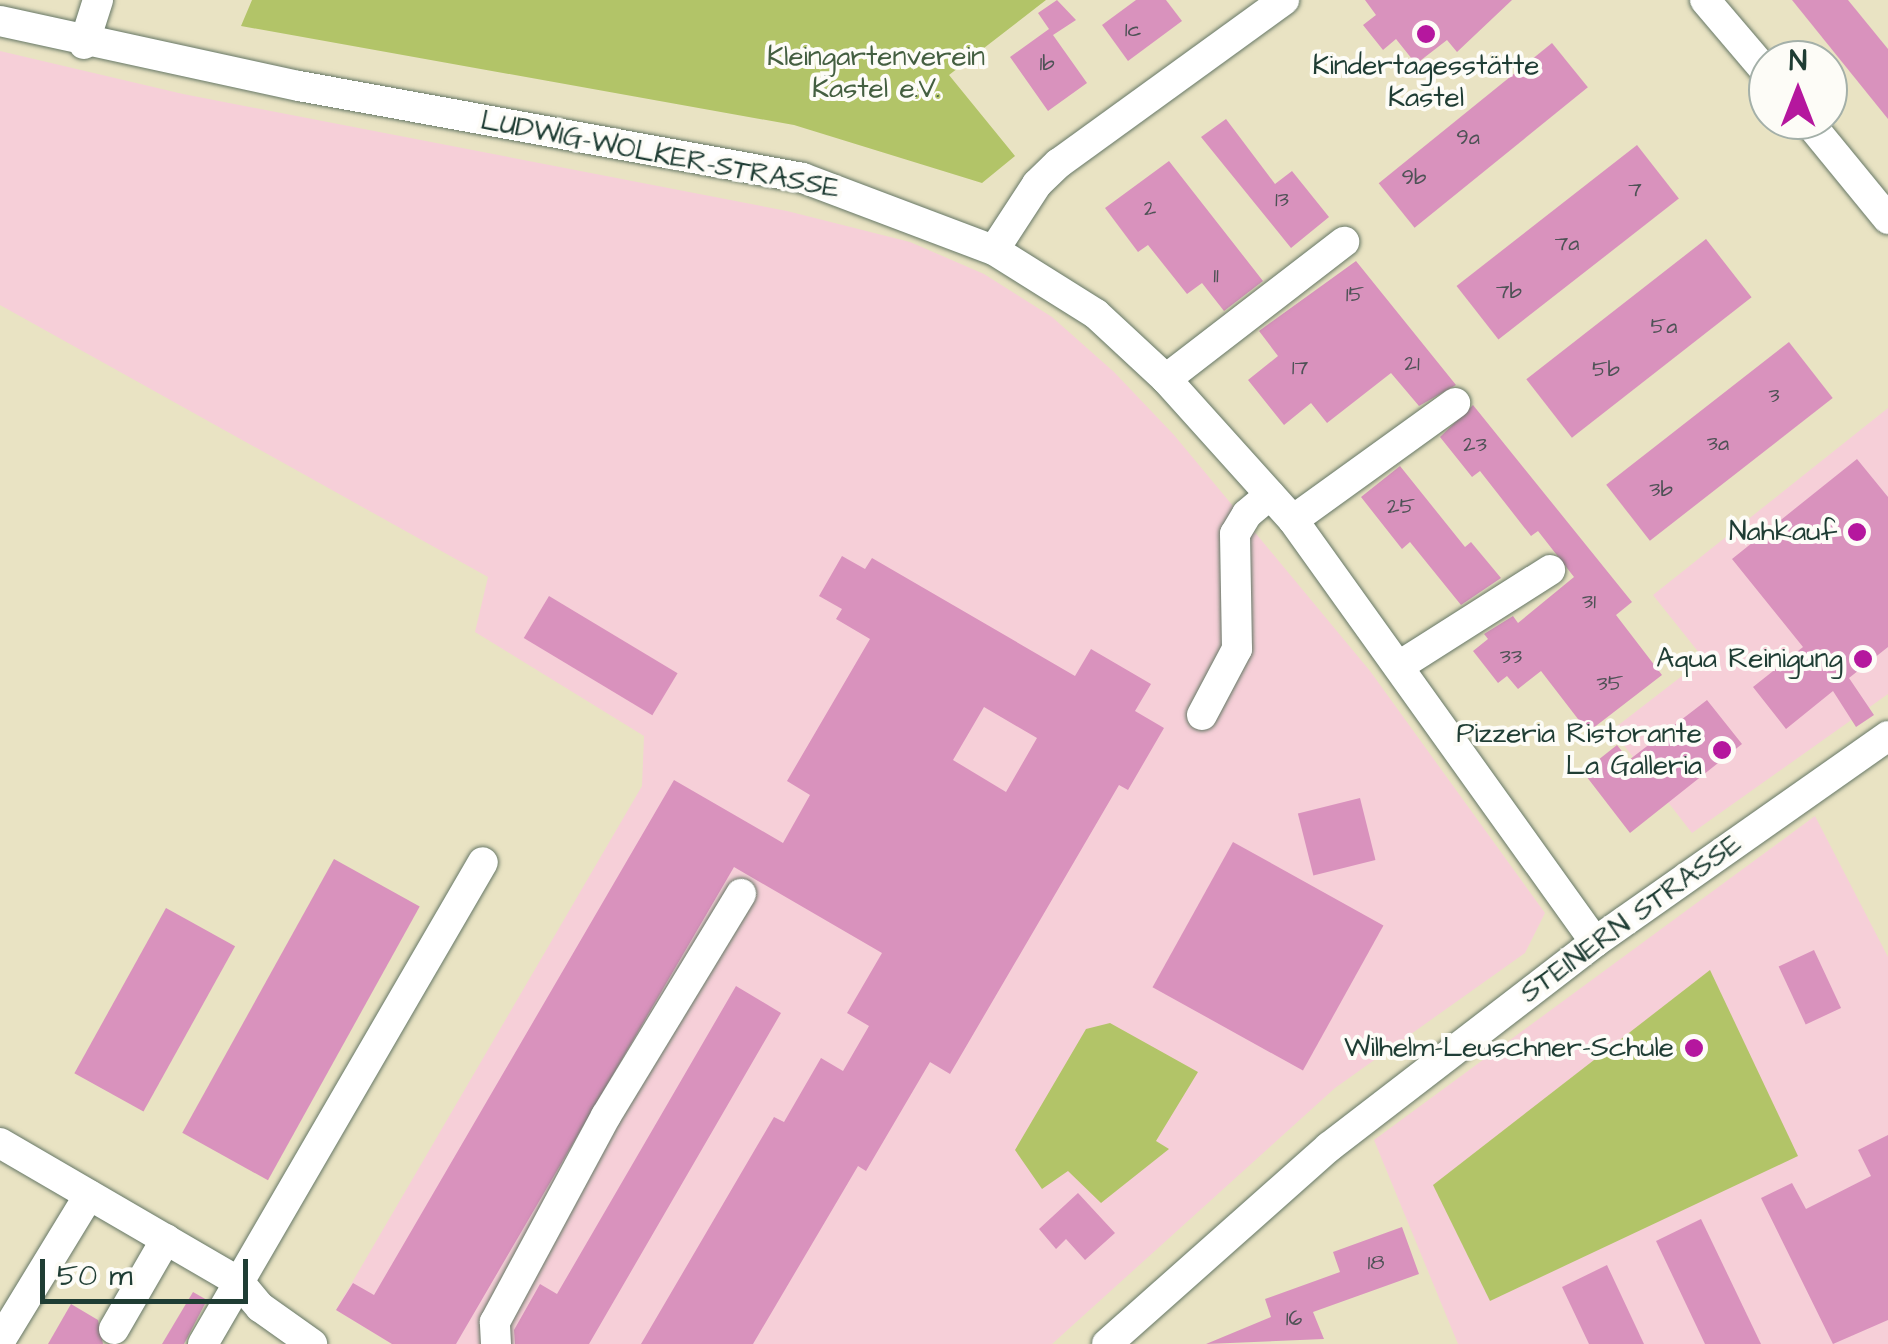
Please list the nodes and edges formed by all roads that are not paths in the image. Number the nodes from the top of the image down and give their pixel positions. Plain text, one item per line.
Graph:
1 (98, 0) edge
2 (1284, 0) edge
3 (1705, 0) edge
4 (0, 21) edge
5 (84, 44) junction
6 (1748, 51) edge
7 (1822, 140) edge
8 (1888, 220) edge
9 (1344, 242) dead end
10 (994, 250) junction
11 (1166, 379) junction
12 (1455, 403) dead end
13 (1270, 495) junction
14 (1293, 520) junction
15 (1550, 570) dead end
16 (1398, 666) junction
17 (1202, 715) dead end
18 (1888, 736) edge
19 (483, 862) dead end
20 (740, 894) dead end
21 (1595, 942) junction
22 (0, 1144) edge
23 (90, 1195) junction
24 (166, 1239) junction
25 (239, 1282) junction
26 (114, 1329) dead end
27 (0, 1341) edge
28 (203, 1344) edge
29 (312, 1344) edge
30 (496, 1344) edge
31 (1107, 1344) edge

1 - 5 street
2 - 10 street
3 - 6 street
4 - 5 street, LUDWIG-WOLKER-STRASSE
5 - 10 street, LUDWIG-WOLKER-STRASSE
7 - 8 street
9 - 11 street
10 - 11 street, LUDWIG-WOLKER-STRASSE
11 - 13 street, LUDWIG-WOLKER-STRASSE
12 - 14 street
13 - 14 street, LUDWIG-WOLKER-STRASSE
13 - 17 street
14 - 16 street, LUDWIG-WOLKER-STRASSE
15 - 16 street
16 - 21 street, LUDWIG-WOLKER-STRASSE
18 - 21 street, STEINERN STRASSE
19 - 25 street
20 - 30 street
21 - 31 street, STEINERN STRASSE
22 - 23 street
23 - 24 street
23 - 27 street
24 - 25 street
24 - 26 street
25 - 28 street
25 - 29 street

